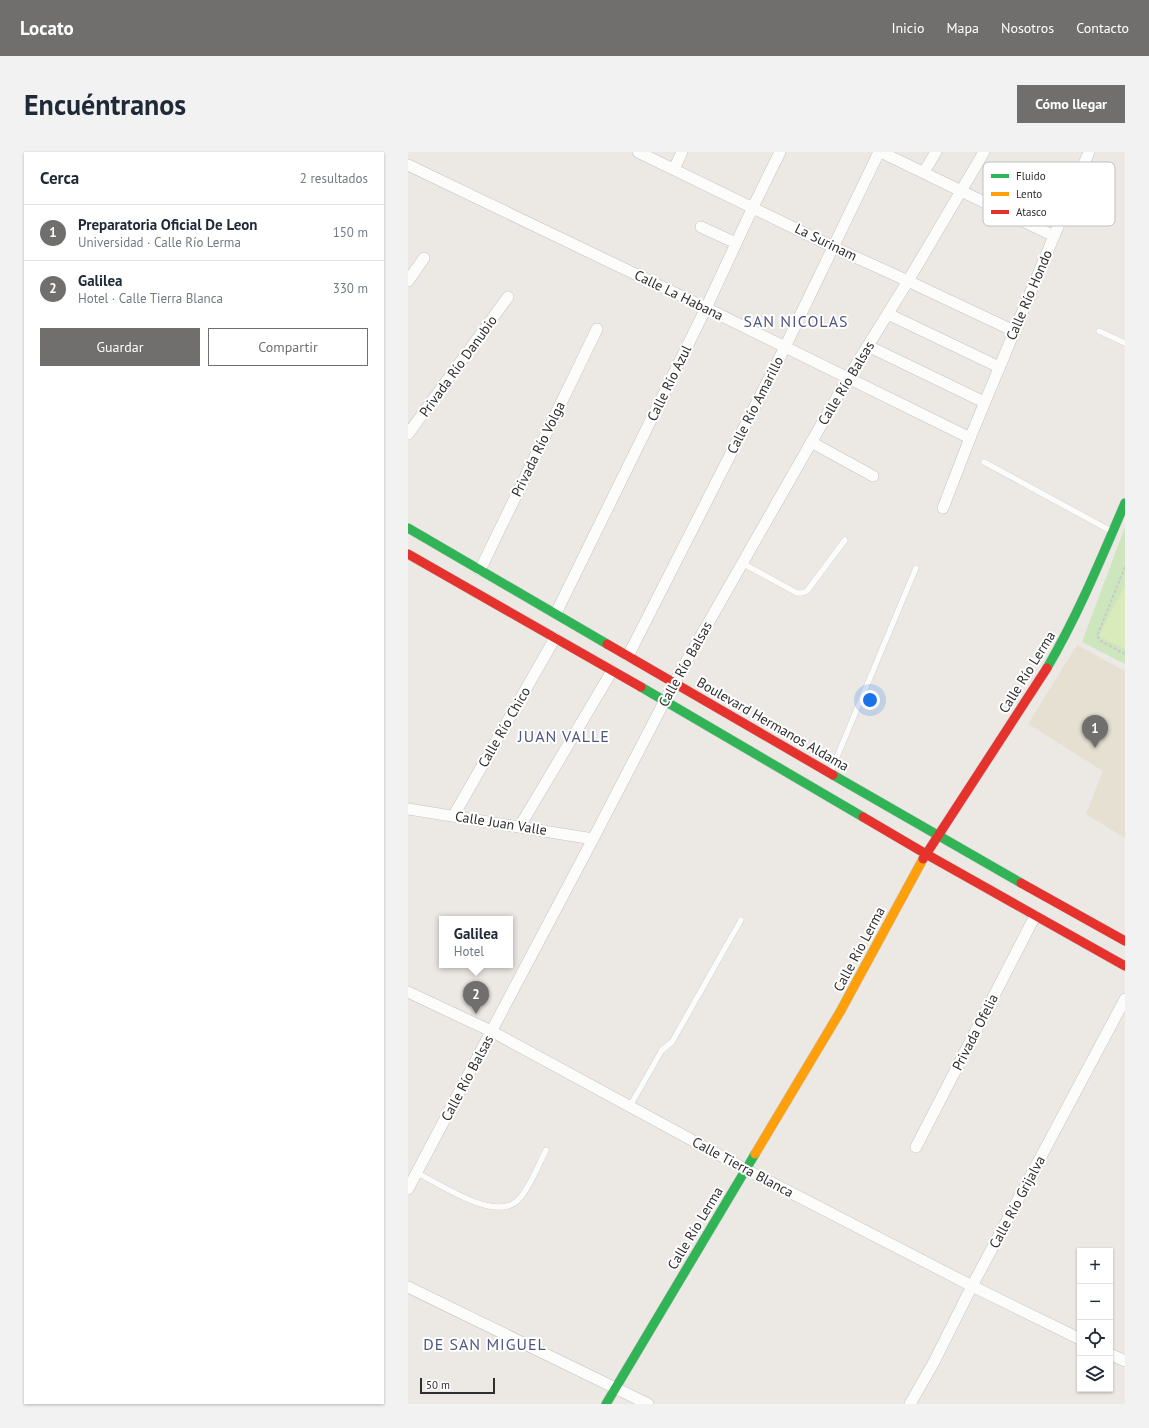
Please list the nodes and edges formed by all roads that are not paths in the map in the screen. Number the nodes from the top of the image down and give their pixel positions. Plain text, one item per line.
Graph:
1 (638, 152) edge
2 (682, 152) edge
3 (780, 152) edge
4 (880, 152) edge
5 (936, 152) edge
6 (984, 152) edge
7 (1089, 152) edge
8 (1085, 162) edge
9 (408, 165) edge
10 (674, 169) junction
11 (924, 172) junction
12 (961, 191) junction
13 (983, 202) edge
14 (753, 207) junction
15 (1033, 226) edge
16 (1058, 226) edge
17 (701, 227) dead end
18 (1054, 236) junction
19 (736, 243) junction
20 (833, 247) junction
21 (424, 258) dead end
22 (408, 281) edge
23 (908, 281) junction
24 (508, 297) dead end
25 (706, 308) junction
26 (888, 314) junction
27 (597, 329) dead end
28 (1014, 331) junction
29 (1100, 331) dead end
30 (1125, 343) edge
31 (868, 346) junction
32 (785, 347) junction
33 (999, 367) junction
34 (848, 378) junction
35 (984, 402) junction
36 (408, 434) edge
37 (970, 438) junction
38 (811, 442) junction
39 (984, 462) dead end
40 (873, 476) dead end
41 (1125, 503) edge
42 (943, 508) dead end
43 (408, 528) edge
44 (1113, 532) junction
45 (845, 540) dead end
46 (408, 554) edge
47 (742, 563) junction
48 (916, 568) dead end
49 (480, 570) junction
50 (556, 613) junction
51 (555, 638) junction
52 (628, 656) junction
53 (612, 671) junction
54 (674, 683) junction
55 (665, 702) junction
56 (830, 773) junction
57 (408, 809) edge
58 (454, 816) junction
59 (520, 826) junction
60 (938, 836) junction
61 (593, 839) junction
62 (926, 854) junction
63 (1035, 916) junction
64 (741, 920) dead end
65 (1125, 941) edge
66 (1125, 966) edge
67 (408, 992) edge
68 (1125, 999) edge
69 (491, 1031) junction
70 (630, 1106) junction
71 (916, 1147) dead end
72 (546, 1150) dead end
73 (747, 1170) junction
74 (417, 1173) junction
75 (408, 1189) edge
76 (972, 1286) junction
77 (408, 1287) edge
78 (1077, 1338) edge
79 (1113, 1355) edge
80 (1125, 1361) edge
81 (615, 1389) junction
82 (606, 1404) edge
83 (648, 1404) edge
84 (910, 1404) edge

1 - 10 street, La Surinam
2 - 10 street
3 - 14 street, Calle Río Azul
4 - 11 street
4 - 20 street, Calle Río Amarillo
5 - 11 street
6 - 12 street, Calle Río Balsas
7 - 8 street, Calle Río Hondo
9 - 25 street, Calle La Habana
10 - 14 street, La Surinam
11 - 12 street
12 - 13 street
12 - 23 street, Calle Río Balsas
14 - 19 street, Calle Río Azul
14 - 20 street, La Surinam
15 - 18 street
16 - 18 street, Calle Río Hondo
17 - 19 street
18 - 28 street, Calle Río Hondo
19 - 25 street, Calle Río Azul
20 - 23 street, La Surinam
20 - 32 street, Calle Río Amarillo
21 - 22 street
23 - 26 street, Calle Río Balsas
23 - 28 street, La Surinam
24 - 36 street, Privada Río Danubio
25 - 32 street, Calle La Habana
25 - 50 street, Calle Río Azul
26 - 31 street, Calle Río Balsas
26 - 33 street
27 - 49 street, Privada Río Volga
28 - 33 street, Calle Río Hondo
29 - 30 lane
31 - 34 street, Calle Río Balsas
31 - 35 street
32 - 34 street, Calle La Habana
32 - 52 street, Calle Río Amarillo
33 - 35 street, Calle Río Hondo
34 - 37 street, Calle La Habana
34 - 38 street, Calle Río Balsas
35 - 37 street, Calle Río Hondo
37 - 42 street, Calle Río Hondo
38 - 40 street
38 - 47 street, Calle Río Balsas
39 - 44 lane
41 - 44 main road, Calle Río Lerma
43 - 49 main road, Boulevard Hermanos Aldama
44 - 60 main road, Calle Río Lerma
45 - 47 lane
46 - 51 main road
47 - 54 street, Calle Río Balsas
48 - 56 lane
49 - 50 main road, Boulevard Hermanos Aldama
50 - 52 main road, Boulevard Hermanos Aldama
51 - 53 main road
51 - 58 street, Calle Río Chico
52 - 54 main road, Boulevard Hermanos Aldama
53 - 55 main road
53 - 59 street
54 - 55 street, Calle Río Balsas
54 - 56 main road, Boulevard Hermanos Aldama
55 - 61 street, Calle Río Balsas
55 - 62 main road
56 - 60 main road, Boulevard Hermanos Aldama
57 - 58 street, Calle Juan Valle
58 - 59 street, Calle Juan Valle
59 - 61 street, Calle Juan Valle
60 - 62 main road, Calle Río Lerma
60 - 65 main road, Boulevard Hermanos Aldama
61 - 69 street, Calle Río Balsas
62 - 63 main road
62 - 73 main road, Calle Río Lerma
63 - 66 main road
63 - 71 street, Privada Ofelia
64 - 70 lane
67 - 69 street, Calle Tierra Blanca
68 - 76 street, Calle Río Grijalva
69 - 70 street, Calle Tierra Blanca
69 - 74 street, Calle Río Balsas
70 - 73 street, Calle Tierra Blanca
72 - 74 lane
73 - 76 street, Calle Tierra Blanca
73 - 81 main road, Calle Río Lerma
74 - 75 street, Calle Río Balsas
76 - 78 street, Calle Tierra Blanca
76 - 84 street, Calle Río Grijalva
77 - 81 street
79 - 80 street
81 - 82 main road, Calle Río Lerma
81 - 83 street

